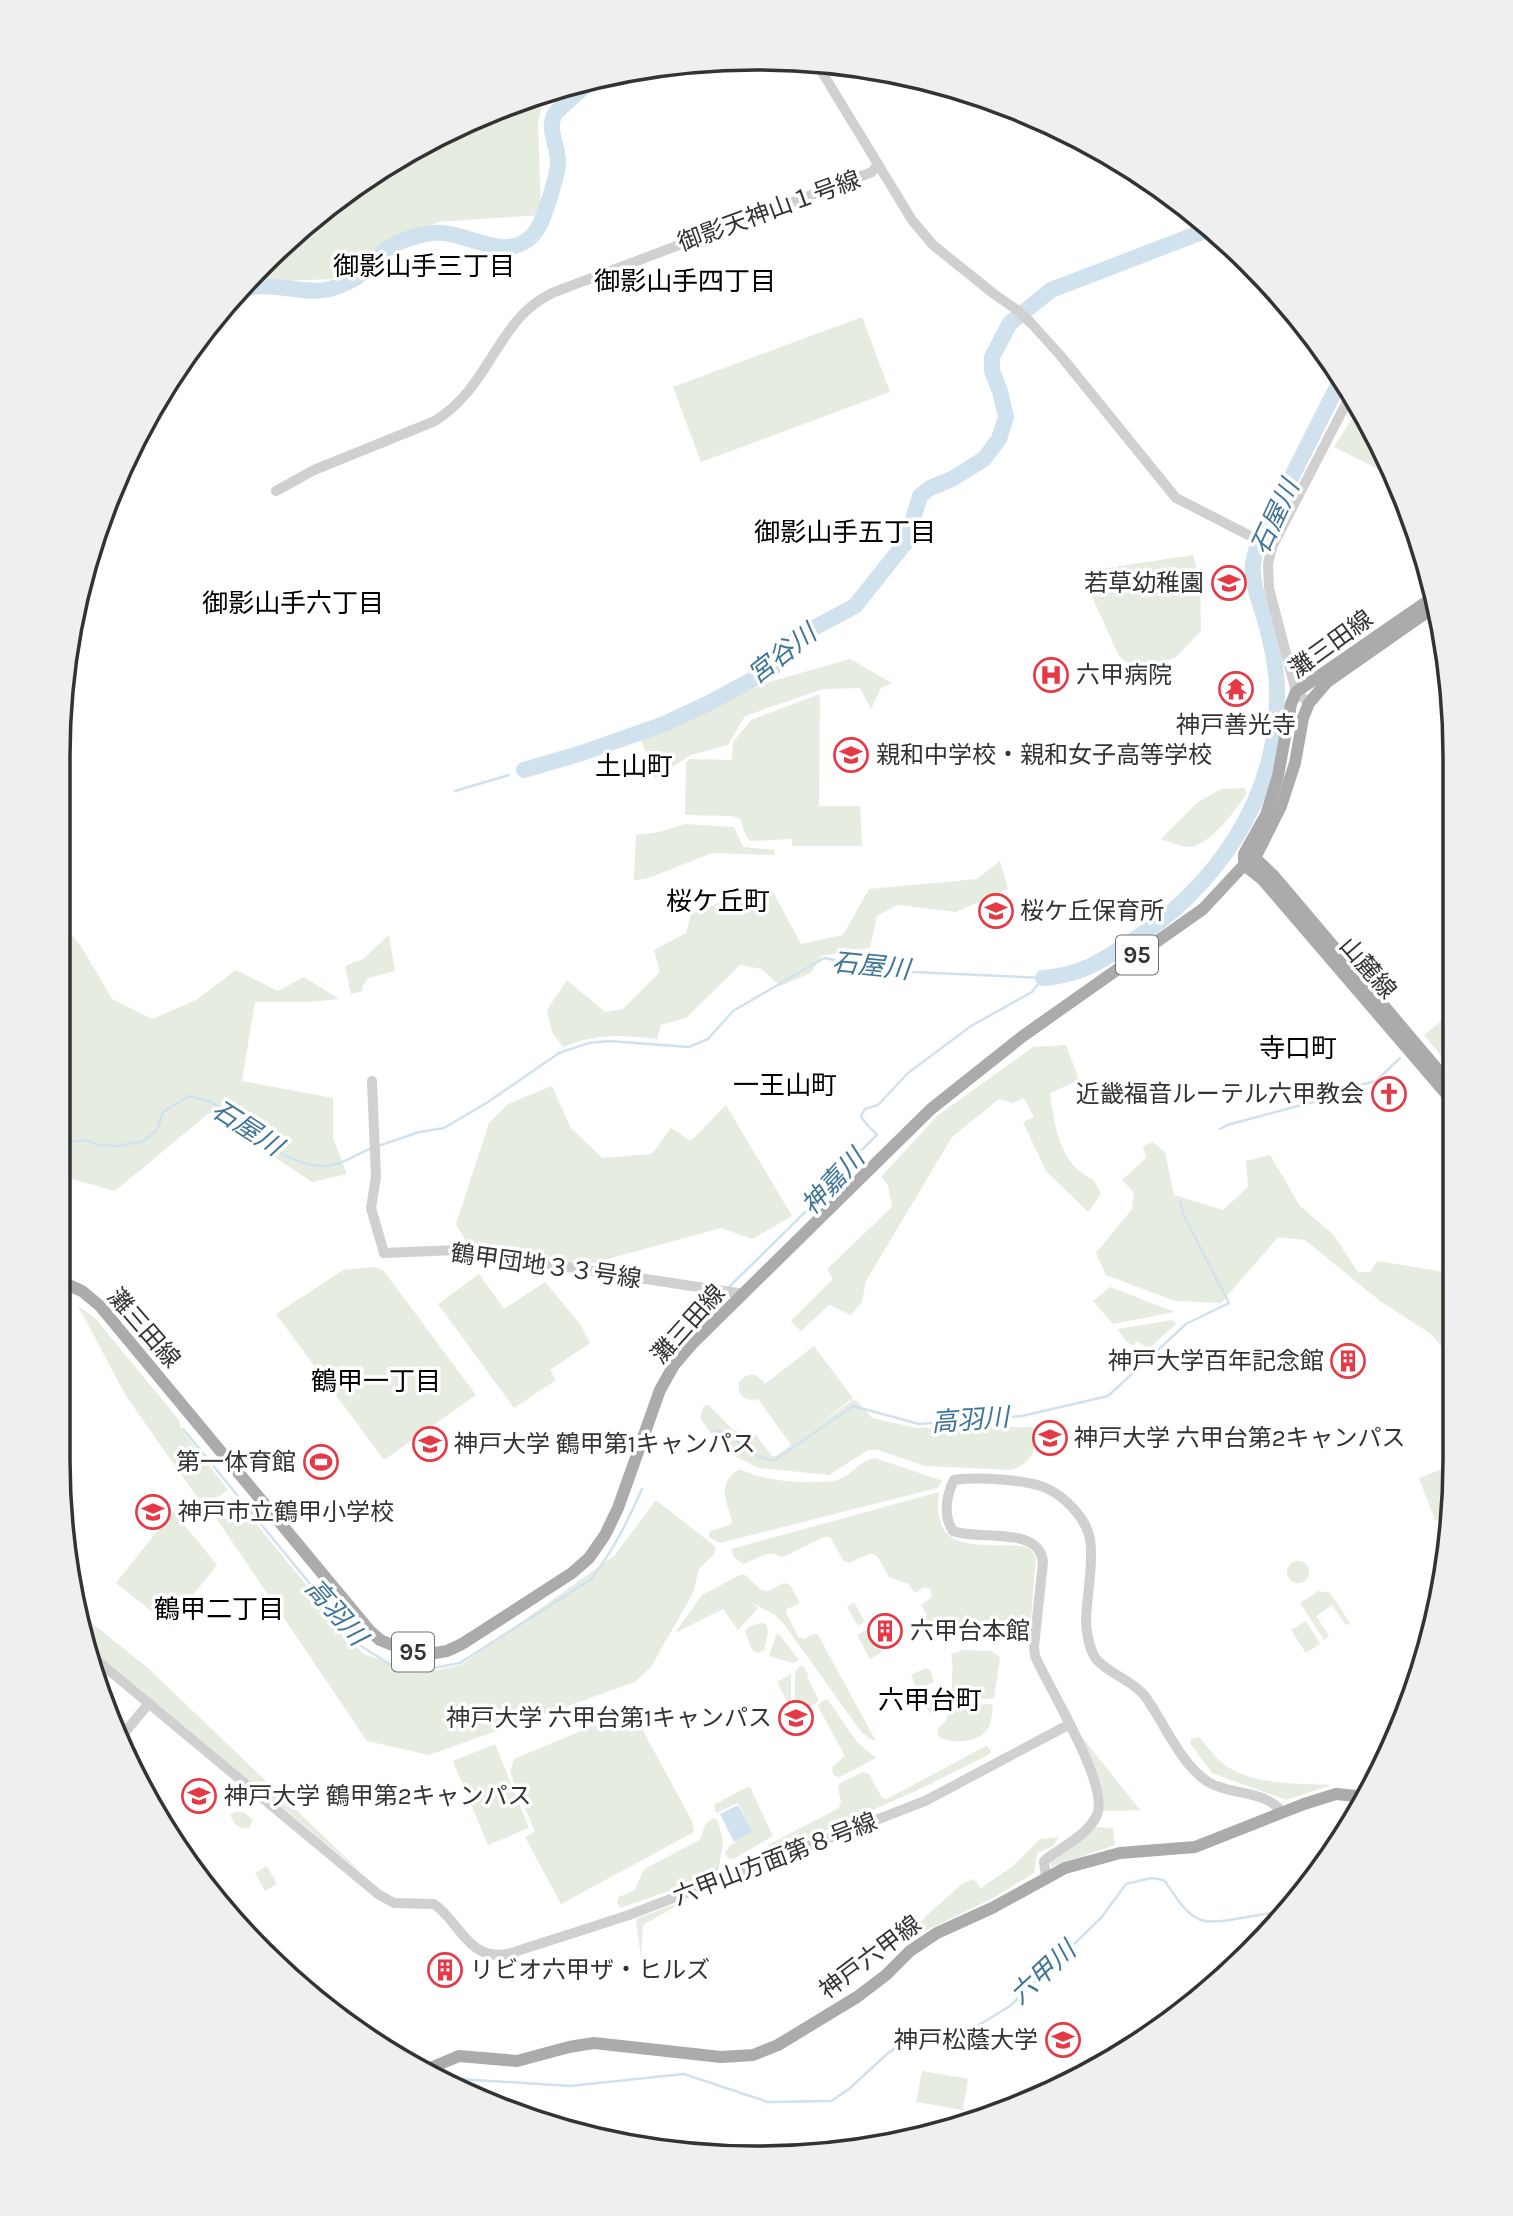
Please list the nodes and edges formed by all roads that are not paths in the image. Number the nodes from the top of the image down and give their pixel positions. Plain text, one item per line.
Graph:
1 (823, 73) edge
2 (878, 164) junction
3 (1346, 404) edge
4 (276, 491) dead end
5 (1272, 547) junction
6 (1425, 603) edge
7 (1427, 612) edge
8 (1296, 692) junction
9 (1310, 703) junction
10 (1248, 859) junction
11 (1443, 1076) edge
12 (372, 1081) dead end
13 (1443, 1090) edge
14 (70, 1286) edge
15 (738, 1293) junction
16 (101, 1664) edge
17 (149, 1703) junction
18 (1070, 1724) junction
19 (126, 1731) edge
20 (1355, 1796) edge
21 (1282, 1812) junction
22 (1046, 1877) junction
23 (436, 2066) edge

1 - 2 street
2 - 4 street, 御影天神山１号線
2 - 5 street
3 - 5 street
5 - 8 street
6 - 8 main road, 灘三田線
7 - 9 main road, 灘三田線 / 95
8 - 9 street
8 - 10 main road, 灘三田線 / 95
9 - 10 main road, 灘三田線 / 95
10 - 11 main road, 山麓線
10 - 13 main road, 山麓線
10 - 15 main road, 灘三田線 / 95
12 - 15 street, 鶴甲団地３３号線
14 - 15 main road, 灘三田線 / 95
16 - 17 street
17 - 18 street, 六甲山方面第８号線
17 - 19 street
18 - 21 street
18 - 22 street
20 - 21 main road, 神戸六甲線
21 - 22 main road, 神戸六甲線
22 - 23 main road, 神戸六甲線

